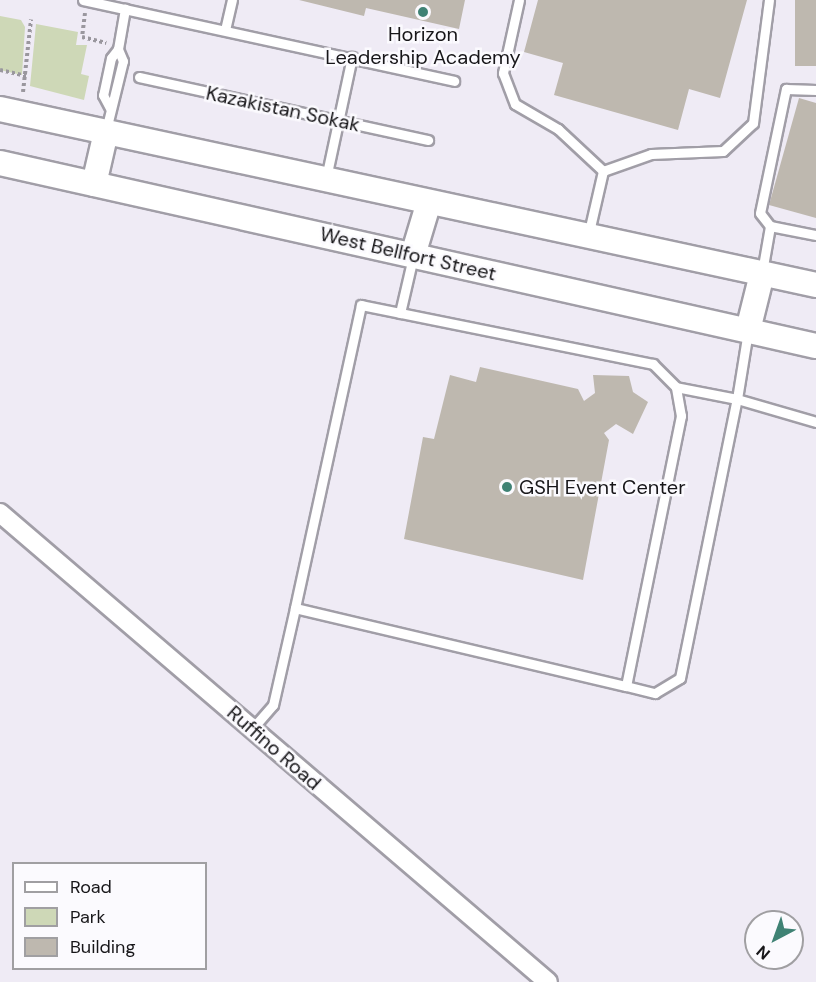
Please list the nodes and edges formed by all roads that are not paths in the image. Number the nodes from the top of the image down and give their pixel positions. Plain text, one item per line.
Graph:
1 (83, 0) edge
2 (232, 0) edge
3 (519, 0) edge
4 (770, 0) edge
5 (125, 9) junction
6 (225, 30) junction
7 (352, 57) junction
8 (139, 77) dead end
9 (454, 81) dead end
10 (816, 90) edge
11 (10, 111) edge
12 (338, 120) junction
13 (106, 132) junction
14 (428, 140) dead end
15 (0, 163) edge
16 (603, 171) junction
17 (325, 181) junction
18 (94, 184) junction
19 (428, 205) junction
20 (770, 226) junction
21 (816, 235) edge
22 (588, 239) junction
23 (413, 255) junction
24 (762, 274) junction
25 (816, 285) edge
26 (400, 313) junction
27 (748, 330) junction
28 (816, 346) edge
29 (676, 387) junction
30 (737, 399) junction
31 (816, 422) edge
32 (0, 513) edge
33 (295, 608) junction
34 (626, 686) junction
35 (252, 729) junction
36 (548, 982) edge

1 - 5 lane
2 - 6 lane
3 - 16 lane
4 - 16 lane
5 - 6 lane
5 - 13 lane
6 - 7 lane
7 - 9 lane
7 - 12 lane
8 - 12 lane, Kazakistan Sokak
10 - 20 lane
11 - 13 main road
12 - 14 lane, Kazakistan Sokak
12 - 17 lane
13 - 17 main road
13 - 18 main road
15 - 18 main road, West Bellfort Street
16 - 22 lane
17 - 19 main road
18 - 23 main road, West Bellfort Street
19 - 22 main road
19 - 23 main road
20 - 21 lane
20 - 24 lane
22 - 24 main road
23 - 26 lane
23 - 27 main road, West Bellfort Street
24 - 25 main road
24 - 27 main road
26 - 29 lane
26 - 33 lane
27 - 28 main road, West Bellfort Street
27 - 30 lane
29 - 30 lane
29 - 34 lane
30 - 31 lane
30 - 34 lane
32 - 35 street, Ruffino Road
33 - 34 lane
33 - 35 lane
35 - 36 street, Ruffino Road

